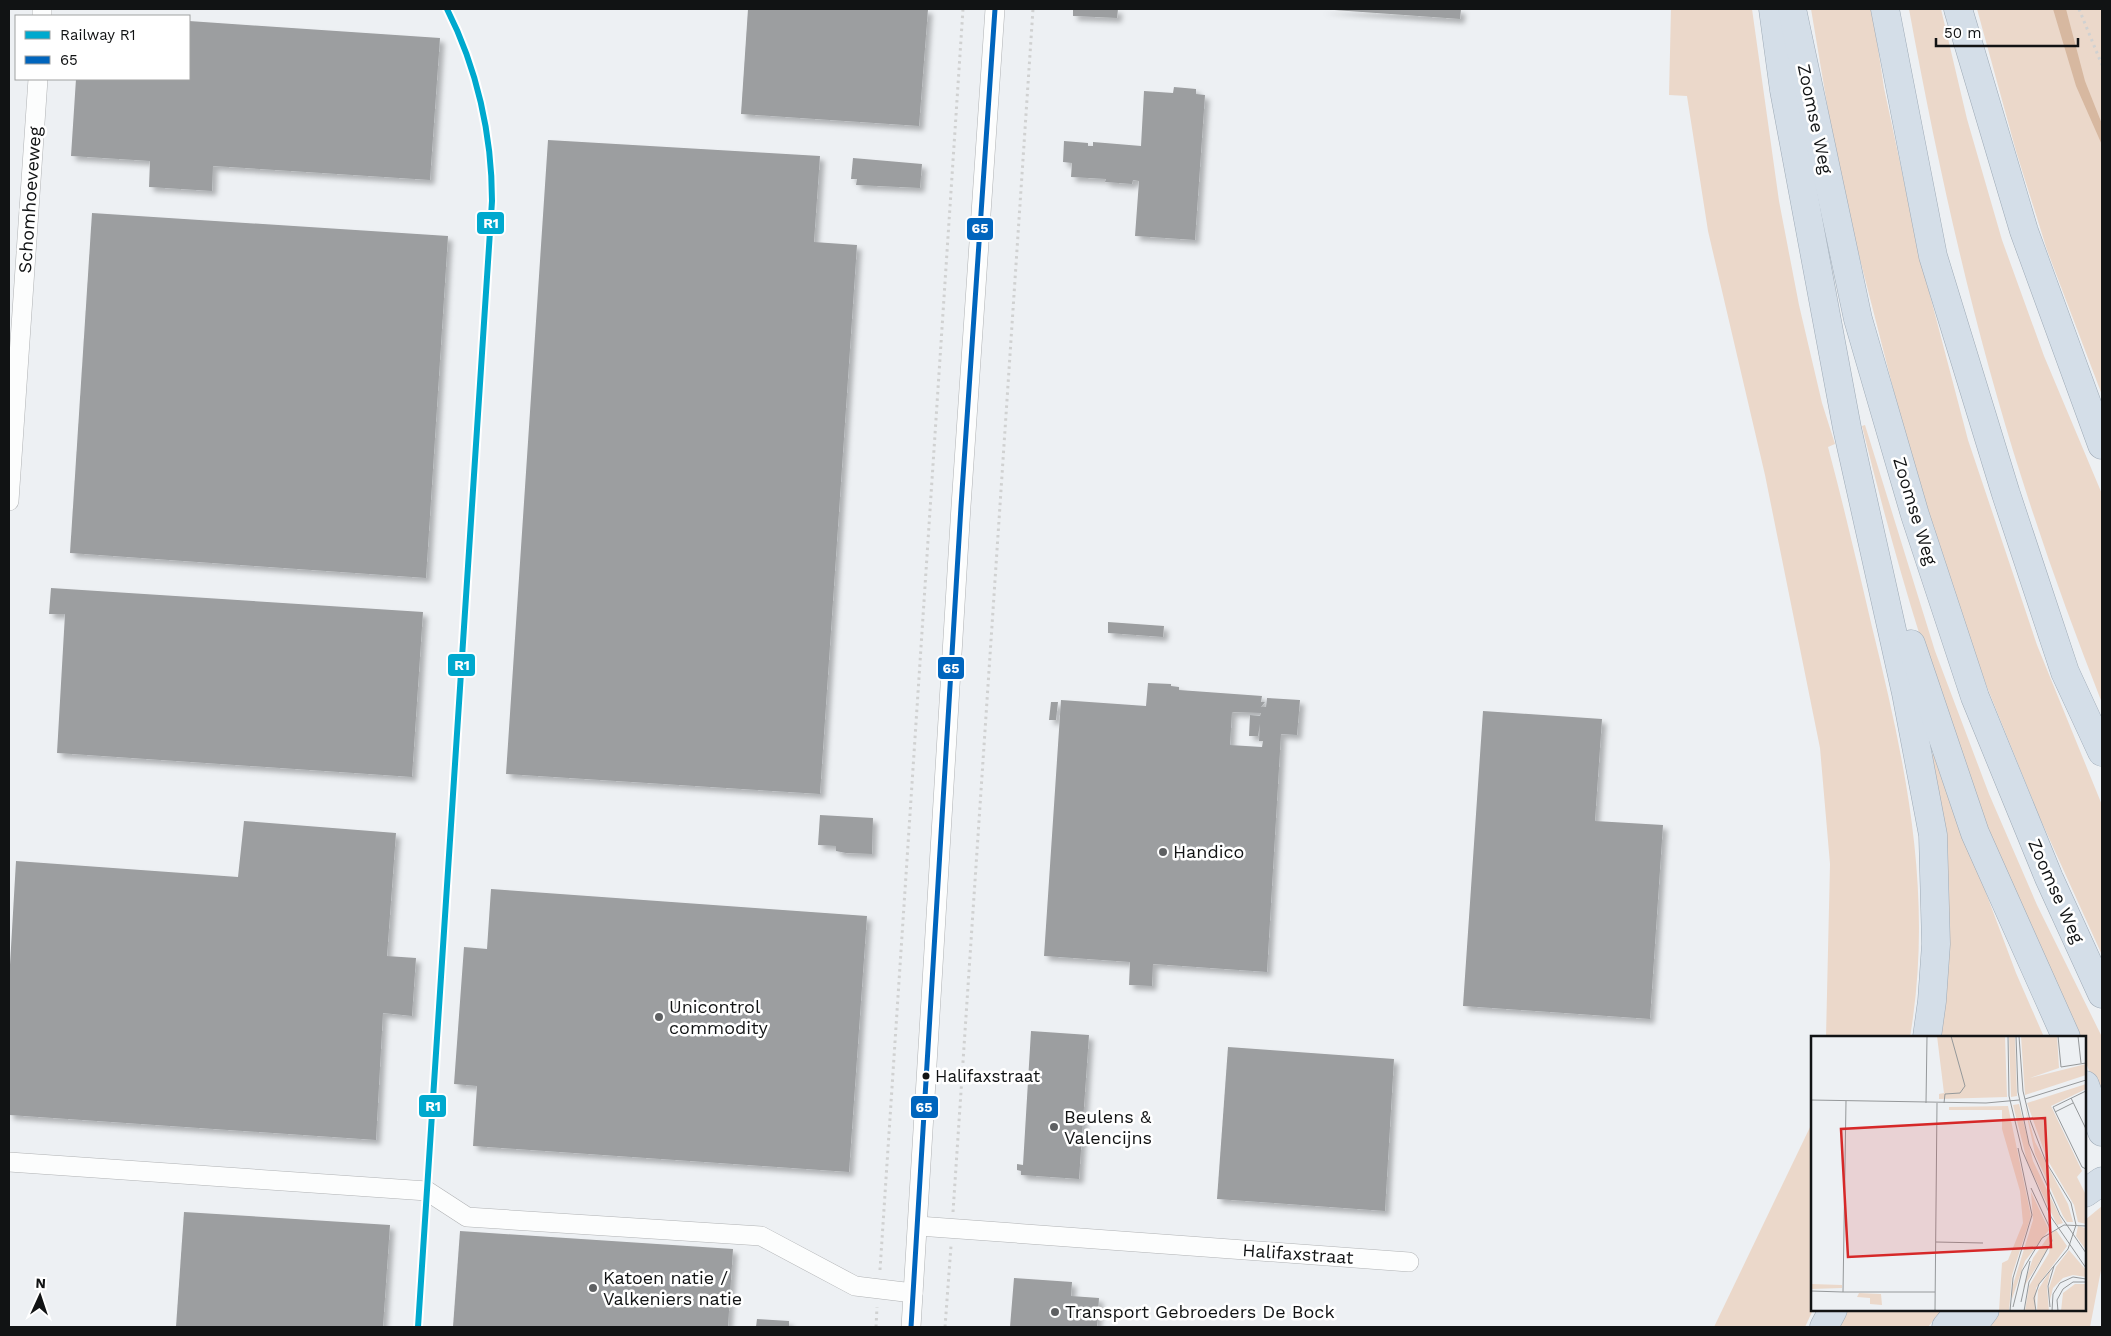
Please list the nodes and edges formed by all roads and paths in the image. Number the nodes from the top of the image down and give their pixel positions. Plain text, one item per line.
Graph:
1 (963, 9) edge
2 (995, 9) edge
3 (1032, 9) edge
4 (1773, 9) edge
5 (1792, 9) edge
6 (1885, 9) edge
7 (1958, 9) edge
8 (2079, 9) edge
9 (2102, 65) edge
10 (38, 80) edge
11 (2102, 445) edge
12 (9, 501) edge
13 (1866, 504) junction
14 (2102, 752) edge
15 (2102, 994) edge
16 (1927, 1036) edge
17 (2066, 1036) edge
18 (2086, 1088) edge
19 (2102, 1132) edge
20 (9, 1162) edge
21 (918, 1226) junction
22 (952, 1229) junction
23 (1409, 1262) dead end
24 (878, 1289) junction
25 (913, 1293) junction
26 (1832, 1311) edge
27 (1959, 1311) edge
28 (1984, 1311) edge
29 (876, 1327) edge
30 (911, 1327) edge
31 (945, 1327) edge
32 (1824, 1327) edge
33 (1946, 1327) edge
34 (1972, 1327) edge

1 - 24 path
2 - 21 street
3 - 22 path
4 - 13 highway
5 - 15 highway, Zoomse Weg
6 - 14 highway
7 - 11 highway
8 - 9 path
10 - 12 street, Schomhoeveweg
13 - 16 highway
13 - 17 highway
18 - 19 highway
20 - 24 street
21 - 22 street, Halifaxstraat
21 - 25 street
22 - 23 street, Halifaxstraat
22 - 31 path
24 - 25 street
24 - 29 path
25 - 30 street
26 - 32 highway
27 - 33 highway
28 - 34 highway

